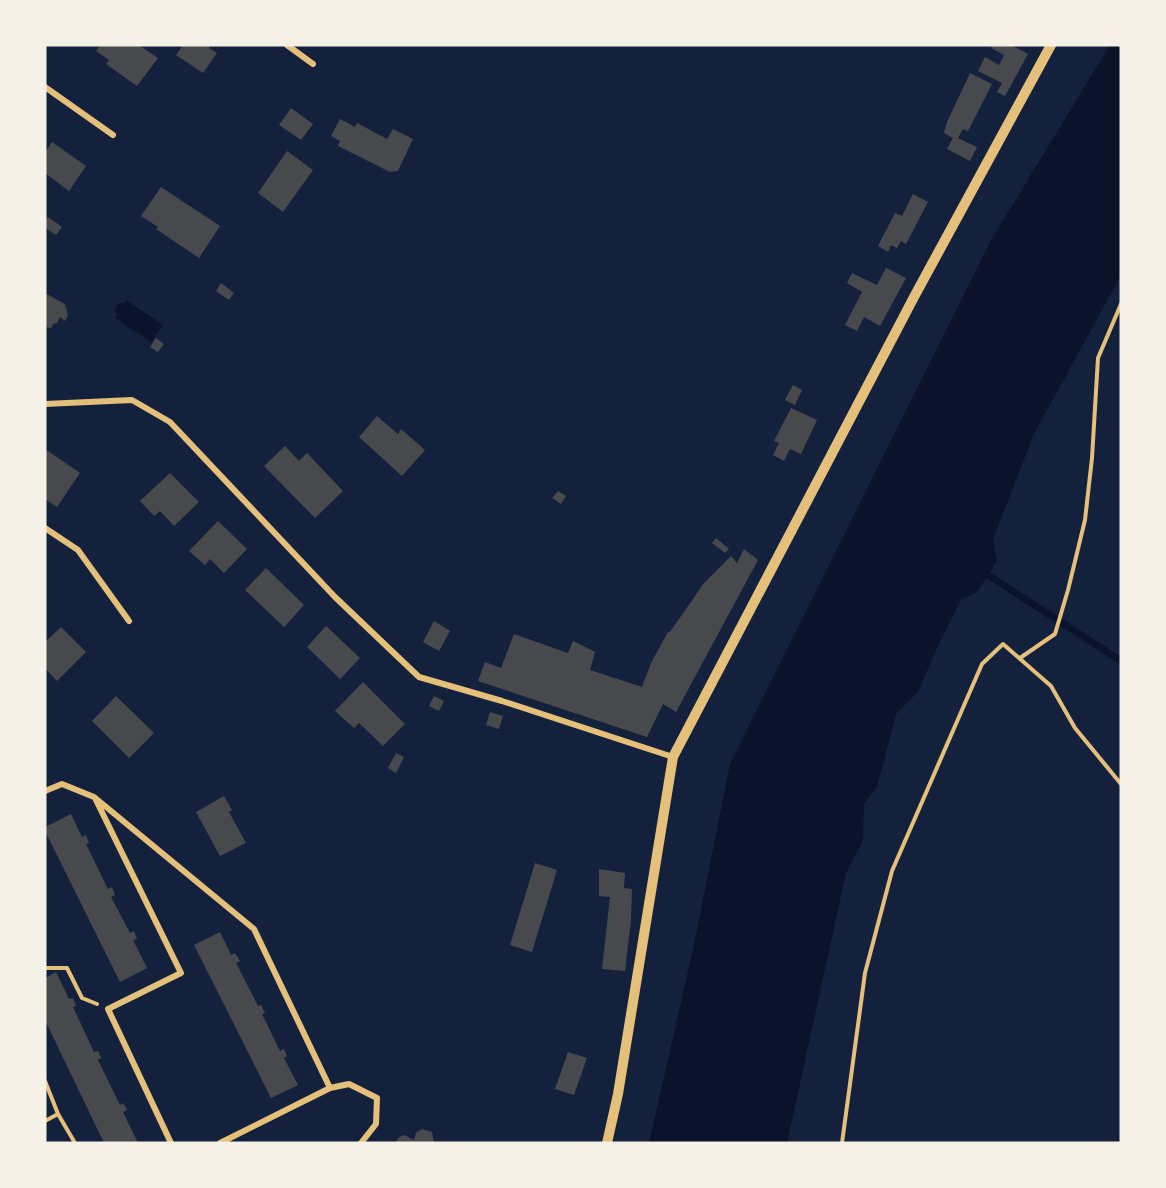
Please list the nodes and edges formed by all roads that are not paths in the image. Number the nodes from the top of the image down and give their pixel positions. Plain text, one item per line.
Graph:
1 (286, 45) edge
2 (1051, 45) edge
3 (314, 64) dead end
4 (45, 87) edge
5 (112, 135) dead end
6 (45, 404) edge
7 (45, 528) edge
8 (129, 621) dead end
9 (673, 757) junction
10 (45, 790) edge
11 (94, 797) junction
12 (330, 1088) junction
13 (171, 1143) edge
14 (220, 1143) edge
15 (361, 1143) edge
16 (607, 1143) edge

1 - 3 street
2 - 9 street
4 - 5 street
6 - 9 street
7 - 8 street
9 - 16 street
10 - 11 street
11 - 12 street
11 - 13 street
12 - 14 street
12 - 15 street

